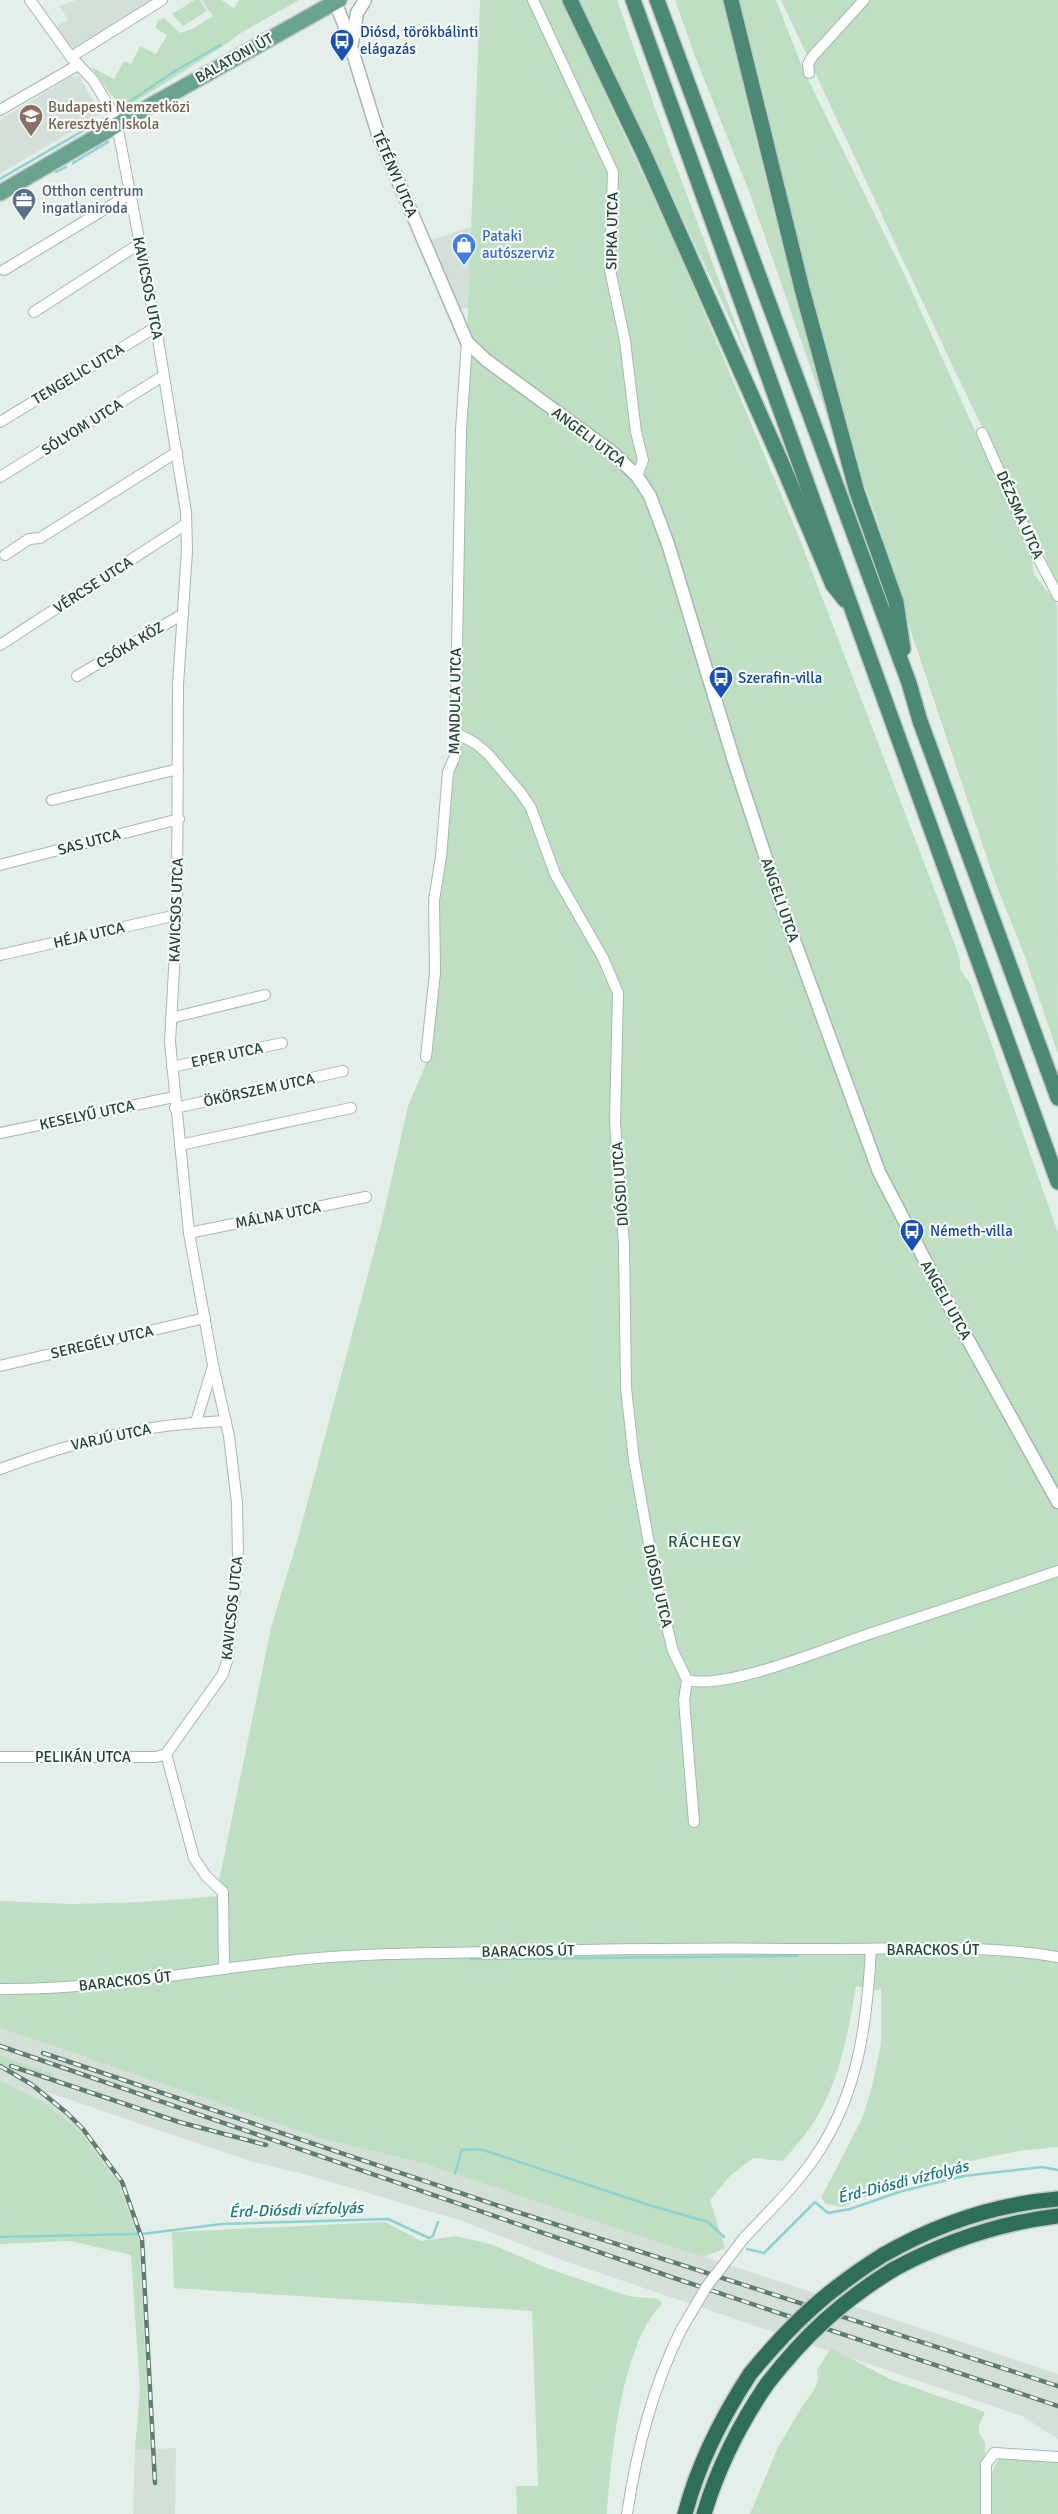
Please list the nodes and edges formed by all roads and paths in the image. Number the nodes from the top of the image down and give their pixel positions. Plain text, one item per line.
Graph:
1 (30, 0) edge
2 (162, 0) edge
3 (365, 0) edge
4 (533, 0) edge
5 (570, 0) edge
6 (633, 0) edge
7 (657, 0) edge
8 (731, 0) edge
9 (864, 0) edge
10 (337, 1) edge
11 (351, 48) junction
12 (74, 61) junction
13 (809, 73) dead end
14 (0, 110) edge
15 (117, 125) junction
16 (0, 193) edge
17 (130, 194) junction
18 (139, 244) junction
19 (4, 270) dead end
20 (34, 312) dead end
21 (156, 327) junction
22 (467, 342) junction
23 (164, 376) junction
24 (0, 422) edge
25 (982, 433) dead end
26 (177, 452) junction
27 (637, 476) junction
28 (0, 477) edge
29 (186, 524) junction
30 (5, 556) dead end
31 (1058, 596) edge
32 (853, 609) junction
33 (183, 614) junction
34 (0, 646) edge
35 (77, 676) dead end
36 (909, 683) junction
37 (456, 733) junction
38 (178, 769) junction
39 (52, 800) dead end
40 (179, 819) junction
41 (0, 865) edge
42 (177, 915) junction
43 (0, 956) edge
44 (265, 996) dead end
45 (171, 1018) junction
46 (282, 1043) dead end
47 (426, 1057) dead end
48 (172, 1067) junction
49 (343, 1071) dead end
50 (174, 1096) junction
51 (1058, 1098) edge
52 (175, 1108) junction
53 (351, 1108) dead end
54 (0, 1133) edge
55 (180, 1145) junction
56 (1058, 1182) edge
57 (366, 1197) dead end
58 (189, 1233) junction
59 (205, 1318) junction
60 (213, 1365) junction
61 (0, 1366) edge
62 (220, 1395) junction
63 (204, 1396) junction
64 (226, 1421) junction
65 (196, 1422) junction
66 (0, 1469) edge
67 (1058, 1502) edge
68 (1058, 1571) edge
69 (687, 1680) junction
70 (166, 1754) junction
71 (0, 1757) edge
72 (694, 1822) dead end
73 (871, 1950) junction
74 (1058, 1957) edge
75 (224, 1968) junction
76 (0, 1989) edge
77 (1058, 2198) edge
78 (1058, 2216) edge
79 (1058, 2226) edge
80 (965, 2236) junction
81 (1058, 2457) edge
82 (627, 2514) edge
83 (685, 2514) edge
84 (704, 2514) edge
85 (986, 2514) edge

1 - 12 street, KAVICSOS UTCA
2 - 12 street
3 - 11 street
4 - 27 street, SIPKA UTCA
5 - 32 highway
6 - 32 highway
7 - 36 highway
8 - 36 highway
9 - 13 street
10 - 11 street, TÉTÉNYI UTCA
10 - 15 main road, BALATONI ÚT
11 - 22 street, TÉTÉNYI UTCA
12 - 14 street
12 - 15 street, KAVICSOS UTCA
15 - 16 main road, BALATONI ÚT
15 - 17 street, KAVICSOS UTCA
17 - 18 street, KAVICSOS UTCA
17 - 19 street
18 - 20 street
18 - 21 street, KAVICSOS UTCA
21 - 23 street, KAVICSOS UTCA
21 - 24 street, TENGELIC UTCA
22 - 27 street, ANGELI UTCA
22 - 37 street, MANDULA UTCA
23 - 26 street, KAVICSOS UTCA
23 - 28 street, SÓLYOM UTCA
25 - 31 street, DÉZSMA UTCA
26 - 29 street, KAVICSOS UTCA
26 - 30 street
27 - 67 street, ANGELI UTCA
29 - 33 street, KAVICSOS UTCA
29 - 34 street, VÉRCSE UTCA
32 - 56 highway
33 - 35 street, CSÓKA KÖZ
33 - 38 street, KAVICSOS UTCA
36 - 51 highway
37 - 47 street, MANDULA UTCA
37 - 69 street, DIÓSDI UTCA
38 - 39 street
38 - 40 street, KAVICSOS UTCA
40 - 41 street, SAS UTCA
40 - 42 street, KAVICSOS UTCA
42 - 43 street, HÉJA UTCA
42 - 45 street, KAVICSOS UTCA
44 - 45 street
45 - 48 street, KAVICSOS UTCA
46 - 48 street, EPER UTCA
48 - 50 street, KAVICSOS UTCA
49 - 52 street, ÖKÖRSZEM UTCA
50 - 52 street, KAVICSOS UTCA
50 - 54 street, KESELYŰ UTCA
52 - 55 street, KAVICSOS UTCA
53 - 55 street
55 - 58 street, KAVICSOS UTCA
57 - 58 street, MÁLNA UTCA
58 - 59 street, KAVICSOS UTCA
59 - 60 street, KAVICSOS UTCA
59 - 61 street, SEREGÉLY UTCA
60 - 62 street, KAVICSOS UTCA
60 - 63 street, KAVICSOS UTCA
62 - 63 street
62 - 64 street, KAVICSOS UTCA
63 - 65 street, KAVICSOS UTCA
64 - 65 street, VARJÚ UTCA
64 - 70 street, KAVICSOS UTCA
65 - 66 street, VARJÚ UTCA
68 - 69 street
69 - 72 street
70 - 71 street, PELIKÁN UTCA
70 - 75 street
73 - 74 street, BARACKOS ÚT
73 - 75 street, BARACKOS ÚT
73 - 82 street, bridge
75 - 76 street, BARACKOS ÚT
77 - 83 highway, bridge
78 - 80 highway
79 - 80 highway
80 - 84 highway, bridge
81 - 85 street

